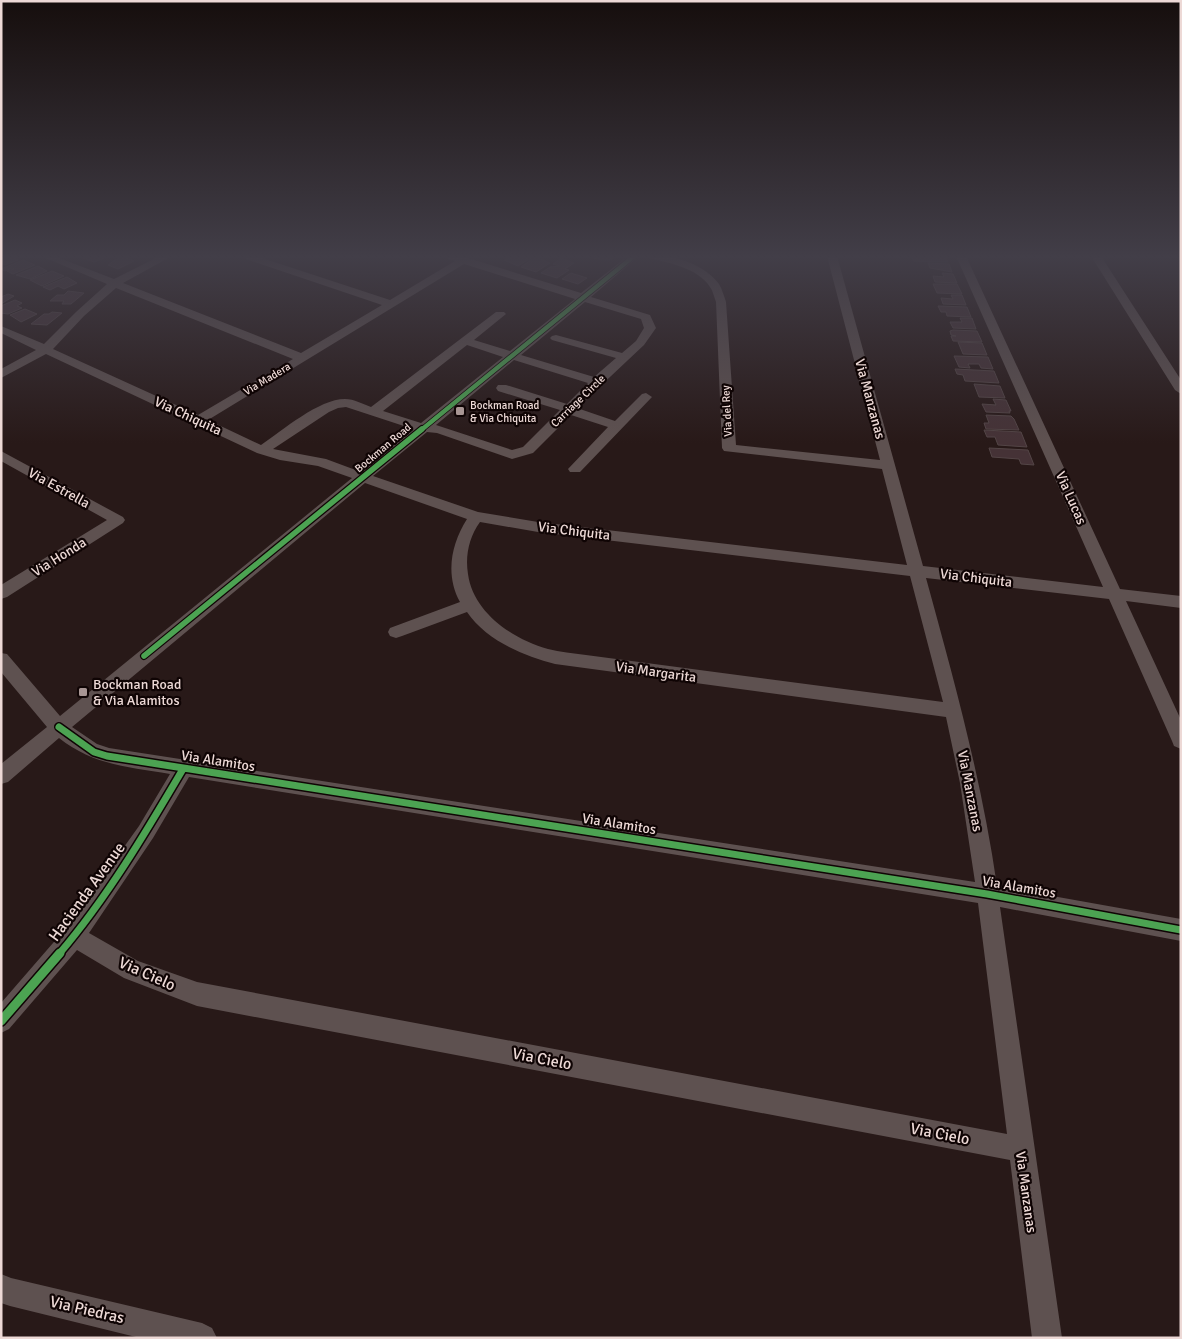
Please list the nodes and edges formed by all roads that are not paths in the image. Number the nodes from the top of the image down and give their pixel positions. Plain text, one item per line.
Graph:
1 (76, 318) edge
2 (203, 318) edge
3 (366, 318) edge
4 (494, 318) edge
5 (556, 318) edge
6 (647, 318) edge
7 (722, 318) edge
8 (848, 318) edge
9 (989, 318) edge
10 (1136, 318) edge
11 (1, 329) edge
12 (556, 338) dead end
13 (465, 341) junction
14 (46, 349) junction
15 (510, 356) junction
16 (624, 357) junction
17 (302, 358) junction
18 (1, 374) edge
19 (596, 382) junction
20 (502, 388) dead end
21 (1181, 390) edge
22 (646, 397) dead end
23 (569, 409) junction
24 (374, 411) junction
25 (198, 421) junction
26 (616, 426) junction
27 (423, 428) junction
28 (262, 450) junction
29 (1, 455) edge
30 (887, 465) junction
31 (575, 469) dead end
32 (364, 477) junction
33 (476, 517) junction
34 (118, 520) joint
35 (916, 571) junction
36 (1, 593) edge
37 (1114, 594) junction
38 (1181, 602) edge
39 (468, 605) junction
40 (396, 632) dead end
41 (1, 659) edge
42 (954, 710) junction
43 (60, 728) junction
44 (1180, 741) edge
45 (183, 768) junction
46 (1, 776) edge
47 (987, 894) junction
48 (1181, 930) edge
49 (74, 936) junction
50 (1, 1022) edge
51 (1020, 1149) junction
52 (1, 1288) edge
53 (202, 1338) edge
54 (1047, 1338) edge

1 - 14 street
2 - 17 street
3 - 17 street, Via Madera
4 - 13 street
5 - 15 street, Bockman Road
6 - 16 street, Carriage Circle
7 - 30 street, Via del Rey
8 - 30 street, Via Manzanas
9 - 37 street, Via Lucas
10 - 21 street
11 - 14 street, Via Chiquita
12 - 16 street
13 - 15 street
13 - 24 street
14 - 18 street
14 - 25 street, Via Chiquita
15 - 19 street
15 - 27 street, Bockman Road
16 - 19 street, Carriage Circle
17 - 25 street, Via Madera
19 - 23 street, Carriage Circle
20 - 23 street
22 - 26 street
23 - 26 street
23 - 27 street, Carriage Circle
24 - 27 street, Carriage Circle
24 - 28 street, Carriage Circle
25 - 28 street, Via Chiquita
26 - 31 street
27 - 32 street, Bockman Road
28 - 32 street, Via Chiquita
29 - 34 street, Via Estrella
30 - 35 street, Via Manzanas
32 - 33 street, Via Chiquita
32 - 43 street, Bockman Road
33 - 35 street, Via Chiquita
33 - 39 street, Via Margarita
34 - 36 street, Via Honda
35 - 37 street, Via Chiquita
35 - 42 street, Via Manzanas
37 - 38 street, Via Chiquita
37 - 44 street, Via Lucas
39 - 40 street
39 - 42 street, Via Margarita
41 - 43 street, Via Alamitos
42 - 47 street, Via Manzanas
43 - 45 street, Via Alamitos
43 - 46 street, Bockman Road
45 - 47 street, Via Alamitos
45 - 49 street, Hacienda Avenue
47 - 48 street, Via Alamitos
47 - 51 street, Via Manzanas
49 - 50 street, Hacienda Avenue
49 - 51 street, Via Cielo
51 - 54 street, Via Manzanas
52 - 53 street, Via Piedras

